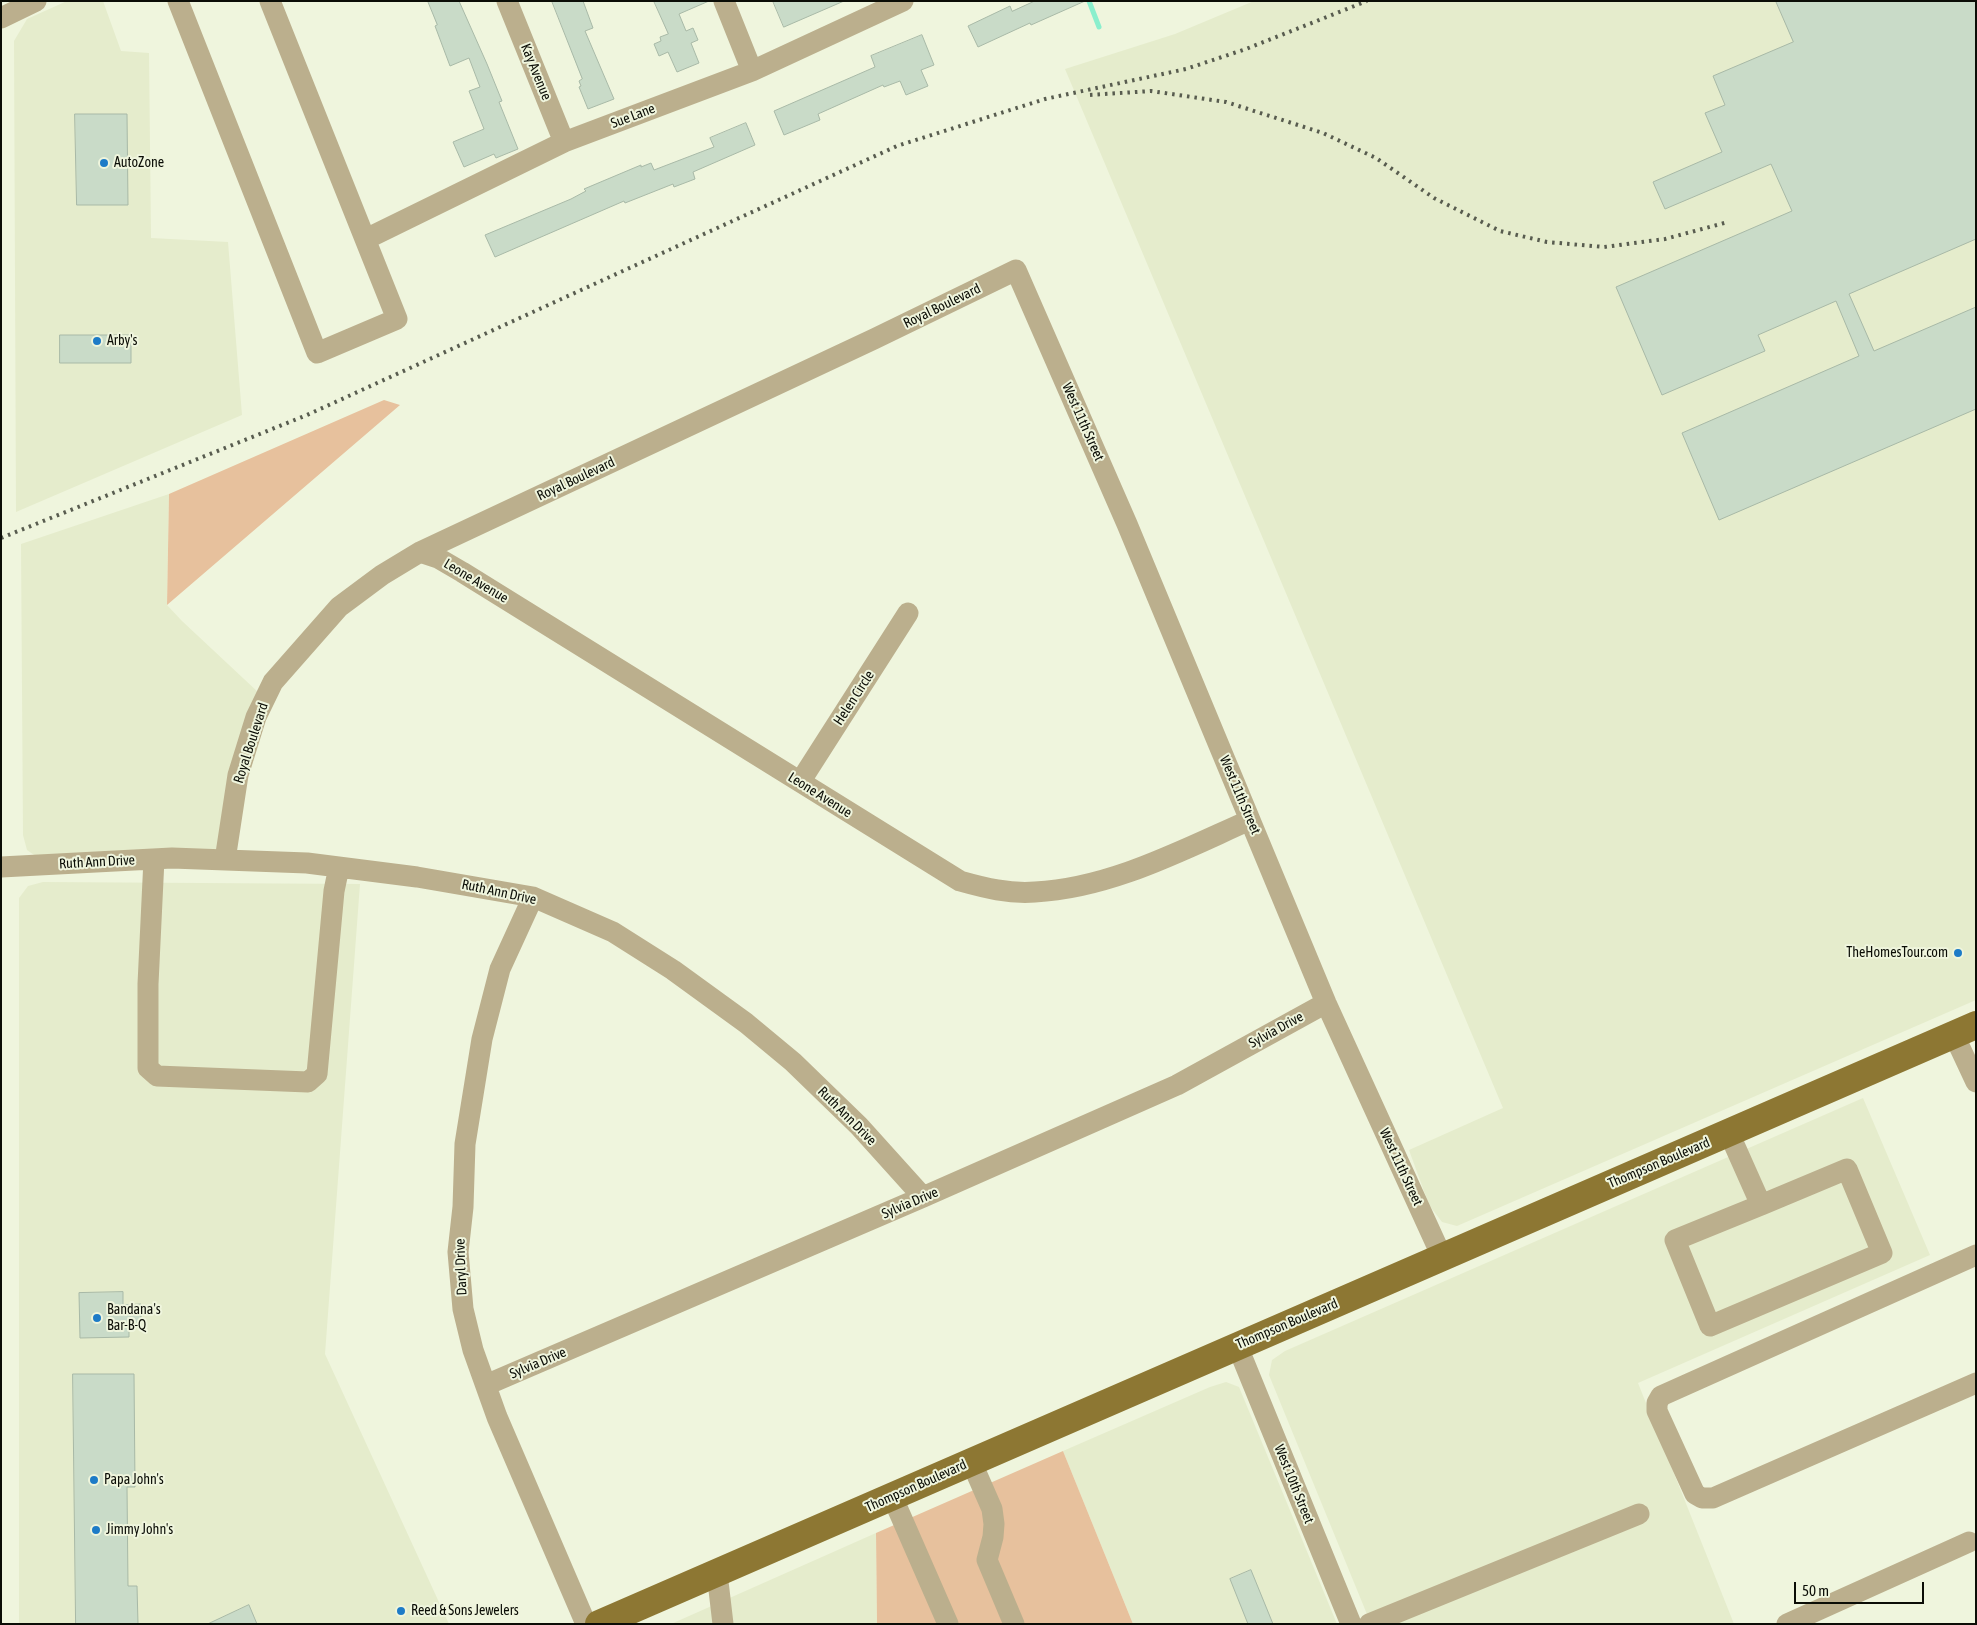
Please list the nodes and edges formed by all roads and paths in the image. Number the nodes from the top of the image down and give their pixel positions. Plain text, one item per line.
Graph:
1 (36, 1) edge
2 (178, 1) edge
3 (270, 1) edge
4 (507, 1) edge
5 (724, 1) edge
6 (904, 1) edge
7 (1, 18) edge
8 (752, 71) junction
9 (564, 142) junction
10 (366, 239) junction
11 (1043, 331) joint
12 (420, 552) junction
13 (908, 613) dead end
14 (800, 782) junction
15 (1250, 820) junction
16 (154, 859) junction
17 (225, 860) junction
18 (1, 867) edge
19 (339, 867) junction
20 (533, 897) junction
21 (1326, 1003) junction
22 (1965, 1030) edge
23 (1976, 1082) edge
24 (1729, 1133) junction
25 (923, 1197) junction
26 (1761, 1205) junction
27 (1976, 1255) edge
28 (1442, 1257) junction
29 (1237, 1345) junction
30 (1976, 1382) edge
31 (486, 1385) junction
32 (972, 1461) junction
33 (892, 1496) junction
34 (1639, 1514) dead end
35 (1973, 1546) edge
36 (717, 1572) junction
37 (586, 1624) edge
38 (599, 1624) edge
39 (722, 1624) edge
40 (948, 1624) edge
41 (1014, 1624) edge
42 (1350, 1624) edge
43 (1369, 1624) edge
44 (1787, 1624) edge

1 - 7 street
2 - 10 street
3 - 10 street
4 - 9 street, Kay Avenue
5 - 8 street
6 - 8 street, Sue Lane
8 - 9 street, Sue Lane
9 - 10 street, Sue Lane
11 - 12 street, Royal Boulevard
11 - 15 street, West 11th Street
12 - 14 street, Leone Avenue
12 - 17 street, Royal Boulevard
13 - 14 street, Helen Circle
14 - 15 street, Leone Avenue
15 - 21 street, West 11th Street
16 - 17 street, Ruth Ann Drive
16 - 18 street, Ruth Ann Drive
16 - 19 street
17 - 19 street, Ruth Ann Drive
19 - 20 street, Ruth Ann Drive
20 - 25 street, Ruth Ann Drive
20 - 31 street, Daryl Drive
21 - 25 street, Sylvia Drive
21 - 28 street, West 11th Street
22 - 23 street
22 - 24 main road, Thompson Boulevard
24 - 26 street
24 - 28 main road, Thompson Boulevard
25 - 31 street, Sylvia Drive
26 - 26 street
27 - 30 street
28 - 29 main road, Thompson Boulevard
29 - 32 main road, Thompson Boulevard
29 - 42 street, West 10th Street
31 - 37 street, Daryl Drive
32 - 33 main road, Thompson Boulevard
32 - 41 street
33 - 36 main road, Thompson Boulevard
33 - 40 street
34 - 43 street
35 - 44 street
36 - 38 main road, Thompson Boulevard
36 - 39 street

